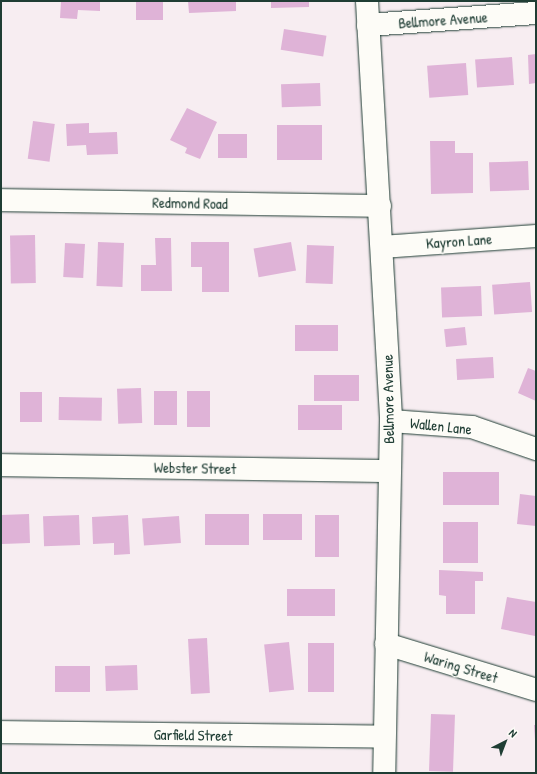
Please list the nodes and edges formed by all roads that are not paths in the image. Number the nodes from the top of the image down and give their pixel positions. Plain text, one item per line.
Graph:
1 (367, 1) edge
2 (527, 14) edge
3 (368, 25) junction
4 (1, 200) edge
5 (380, 206) junction
6 (536, 236) edge
7 (382, 247) junction
8 (391, 421) junction
9 (536, 449) edge
10 (1, 465) edge
11 (388, 471) junction
12 (386, 644) junction
13 (536, 690) edge
14 (1, 732) edge
15 (384, 737) junction
16 (384, 773) edge

1 - 3 street, Bellmore Avenue
2 - 3 street, Bellmore Avenue
3 - 5 street, Bellmore Avenue
4 - 5 street, Redmond Road
5 - 7 street, Bellmore Avenue
6 - 7 street, Kayron Lane
7 - 8 street, Bellmore Avenue
8 - 9 street, Wallen Lane
8 - 11 street, Bellmore Avenue
10 - 11 street, Webster Street
11 - 12 street, Bellmore Avenue
12 - 13 street, Waring Street
12 - 15 street, Bellmore Avenue
14 - 15 street, Garfield Street
15 - 16 street, Bellmore Avenue

